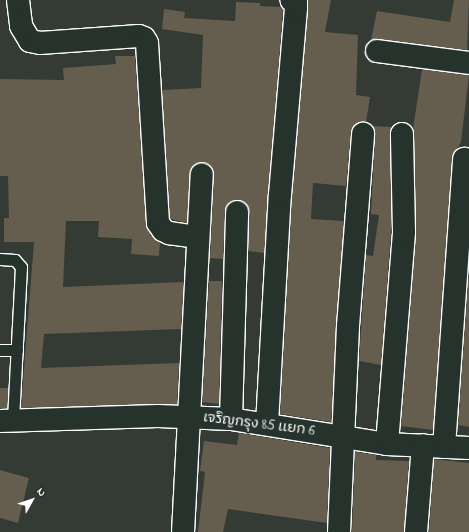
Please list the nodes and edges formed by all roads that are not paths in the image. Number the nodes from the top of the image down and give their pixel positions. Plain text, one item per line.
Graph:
1 (18, 0) edge
2 (291, 0) edge
3 (377, 51) dead end
4 (469, 63) edge
5 (362, 134) dead end
6 (402, 134) dead end
7 (464, 159) dead end
8 (202, 175) dead end
9 (237, 212) dead end
10 (198, 237) junction
11 (0, 259) edge
12 (0, 350) edge
13 (17, 350) junction
14 (187, 417) junction
15 (231, 419) junction
16 (6, 420) edge
17 (267, 424) junction
18 (345, 437) junction
19 (387, 444) junction
20 (433, 446) junction
21 (469, 448) edge
22 (183, 532) edge
23 (339, 532) edge
24 (416, 532) edge

1 - 10 street
2 - 17 street
3 - 4 street
5 - 18 street
6 - 19 street
7 - 20 street
8 - 10 street
9 - 15 street
10 - 14 street
11 - 13 lane
12 - 13 lane
13 - 16 lane
14 - 15 street, เจริญกรุง 85 แยก 6
14 - 16 street, เจริญกรุง 85 แยก 6
14 - 22 street
15 - 17 street, เจริญกรุง 85 แยก 6
17 - 18 street, เจริญกรุง 85 แยก 6
18 - 19 street, เจริญกรุง 85 แยก 6
18 - 23 street
19 - 20 street, เจริญกรุง 85 แยก 6
20 - 21 street, เจริญกรุง 85 แยก 6
20 - 24 street

